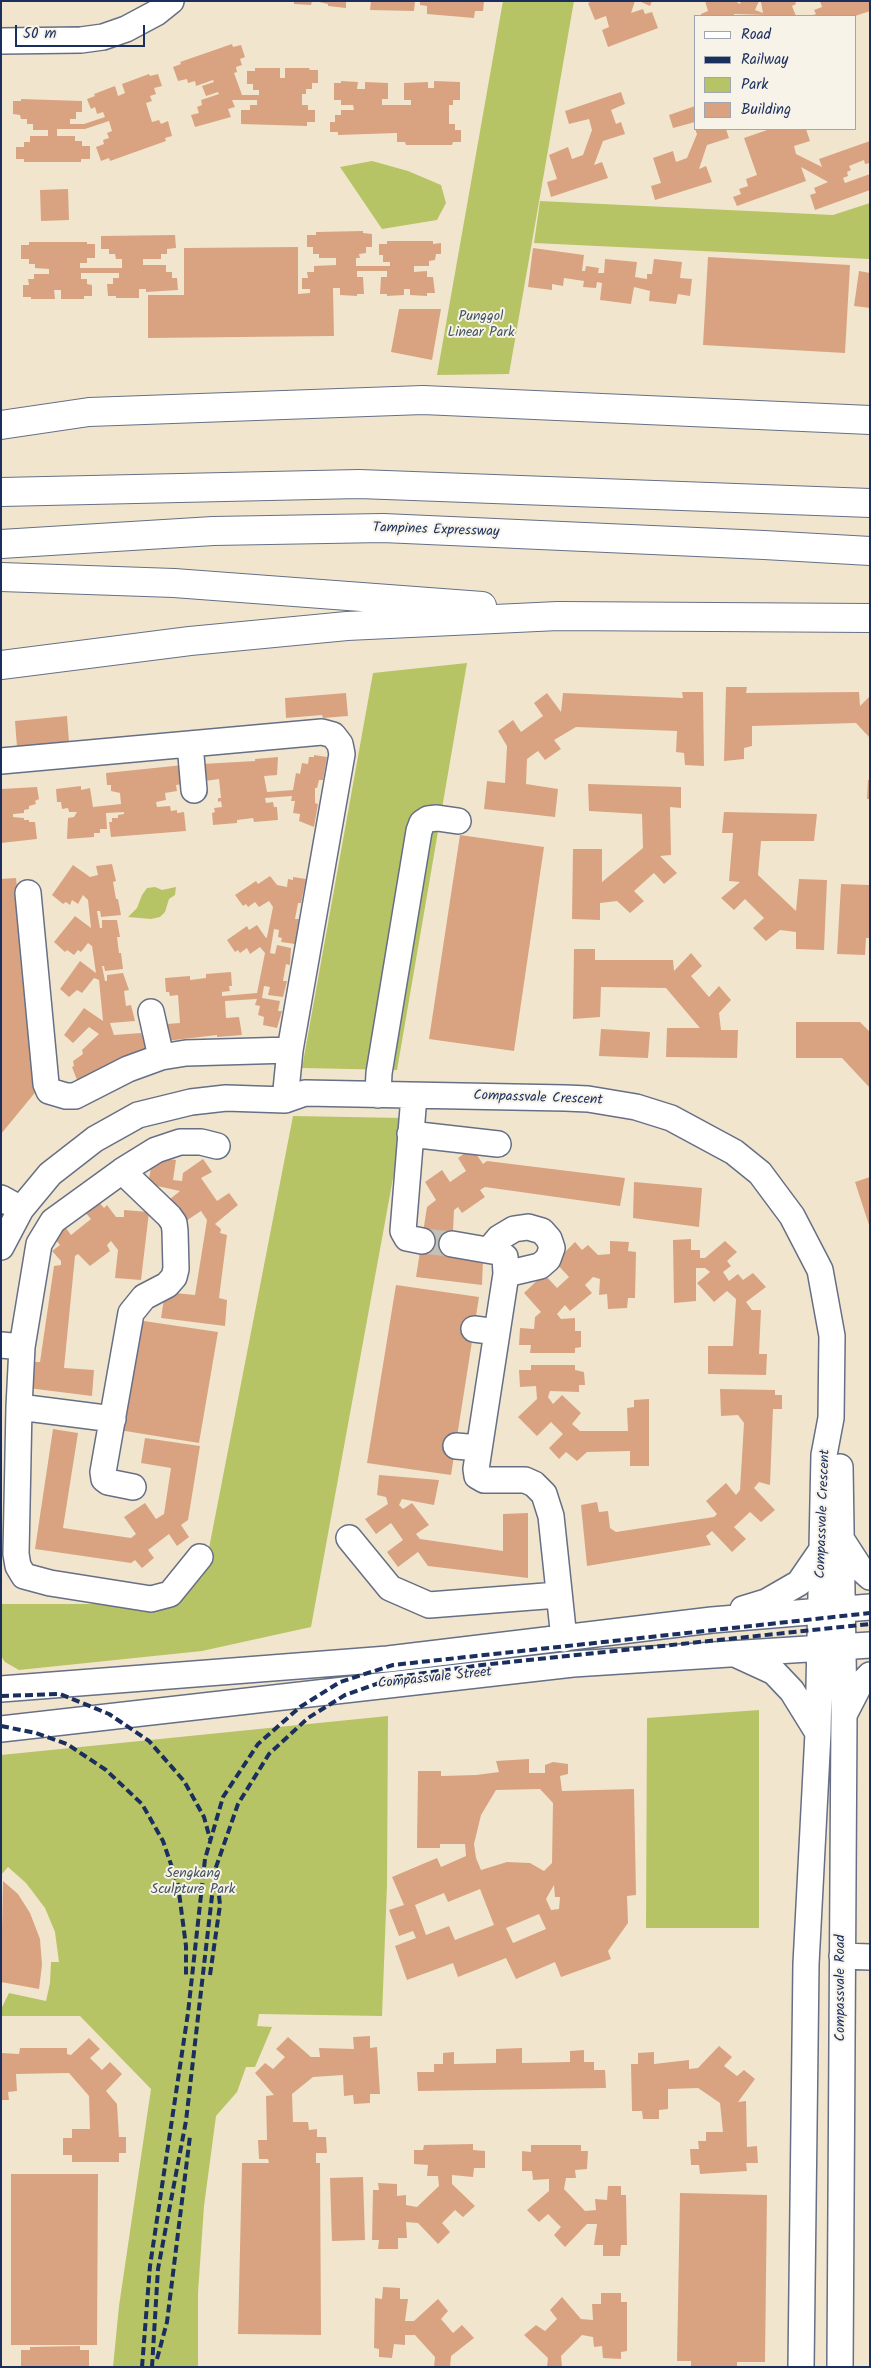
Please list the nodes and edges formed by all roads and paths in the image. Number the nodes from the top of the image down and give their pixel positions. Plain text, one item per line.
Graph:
1 (152, 1) edge
2 (171, 1) edge
3 (1, 28) edge
4 (72, 34) junction
5 (1, 41) edge
6 (1, 405) edge
7 (89, 412) junction
8 (702, 412) junction
9 (870, 420) edge
10 (1, 425) edge
11 (870, 436) edge
12 (1, 492) edge
13 (870, 504) edge
14 (1, 544) edge
15 (870, 551) edge
16 (1, 577) edge
17 (558, 616) junction
18 (870, 618) edge
19 (1, 665) edge
20 (190, 744) junction
21 (10, 760) edge
22 (194, 790) dead end
23 (458, 821) dead end
24 (28, 893) dead end
25 (152, 1012) dead end
26 (290, 1050) junction
27 (161, 1057) junction
28 (292, 1093) junction
29 (378, 1095) junction
30 (414, 1096) junction
31 (410, 1134) junction
32 (498, 1144) dead end
33 (217, 1146) dead end
34 (122, 1171) junction
35 (8, 1207) edge
36 (422, 1241) tunnel mouth
37 (452, 1244) tunnel mouth
38 (1, 1248) edge
39 (489, 1250) junction
40 (506, 1274) junction
41 (11, 1346) edge
42 (19, 1407) junction
43 (113, 1419) junction
44 (133, 1487) dead end
45 (349, 1538) dead end
46 (831, 1544) junction
47 (200, 1557) dead end
48 (870, 1577) edge
49 (558, 1595) junction
50 (870, 1606) edge
51 (831, 1610) junction
52 (712, 1620) junction
53 (564, 1639) junction
54 (870, 1645) edge
55 (831, 1647) junction
56 (734, 1654) junction
57 (870, 1675) edge
58 (1, 1689) edge
59 (844, 1715) junction
60 (1, 1729) edge
61 (818, 1733) junction
62 (842, 1956) junction
63 (870, 1957) edge
64 (801, 2367) edge
65 (840, 2367) edge

1 - 4 street
2 - 4 street
3 - 4 street
4 - 5 street
6 - 7 highway
7 - 8 highway
7 - 10 highway
8 - 9 highway
8 - 11 highway
12 - 13 highway
14 - 15 highway, Tampines Expressway
16 - 17 highway
17 - 18 highway
17 - 19 highway
20 - 21 street
20 - 22 street
20 - 26 street
23 - 29 street
24 - 27 street
25 - 27 street
26 - 27 street
26 - 28 street
28 - 29 street, Compassvale Crescent
28 - 35 street, Compassvale Crescent
29 - 30 street, Compassvale Crescent
30 - 31 street
30 - 46 street, Compassvale Crescent
31 - 32 street
31 - 36 street
33 - 34 street
34 - 41 street
34 - 43 street
35 - 38 street, Compassvale Crescent
37 - 39 street
39 - 40 street
39 - 40 street
40 - 49 street
41 - 42 street
42 - 43 street
42 - 47 street
43 - 44 street
45 - 49 street
46 - 48 street
46 - 51 street, Compassvale Crescent
46 - 52 street
49 - 53 street
50 - 51 street, Compassvale Street
51 - 52 street, Compassvale Street
51 - 55 street, Compassvale Road
52 - 53 street, Compassvale Street
53 - 58 street, Compassvale Street
54 - 55 street, Compassvale Street
55 - 56 street, Compassvale Street
55 - 59 street, Compassvale Road
55 - 61 street, Compassvale Road
56 - 60 street, Compassvale Street
56 - 61 street
57 - 59 street
59 - 62 street, Compassvale Road
61 - 64 street, Compassvale Road
62 - 63 street
62 - 65 street, Compassvale Road

